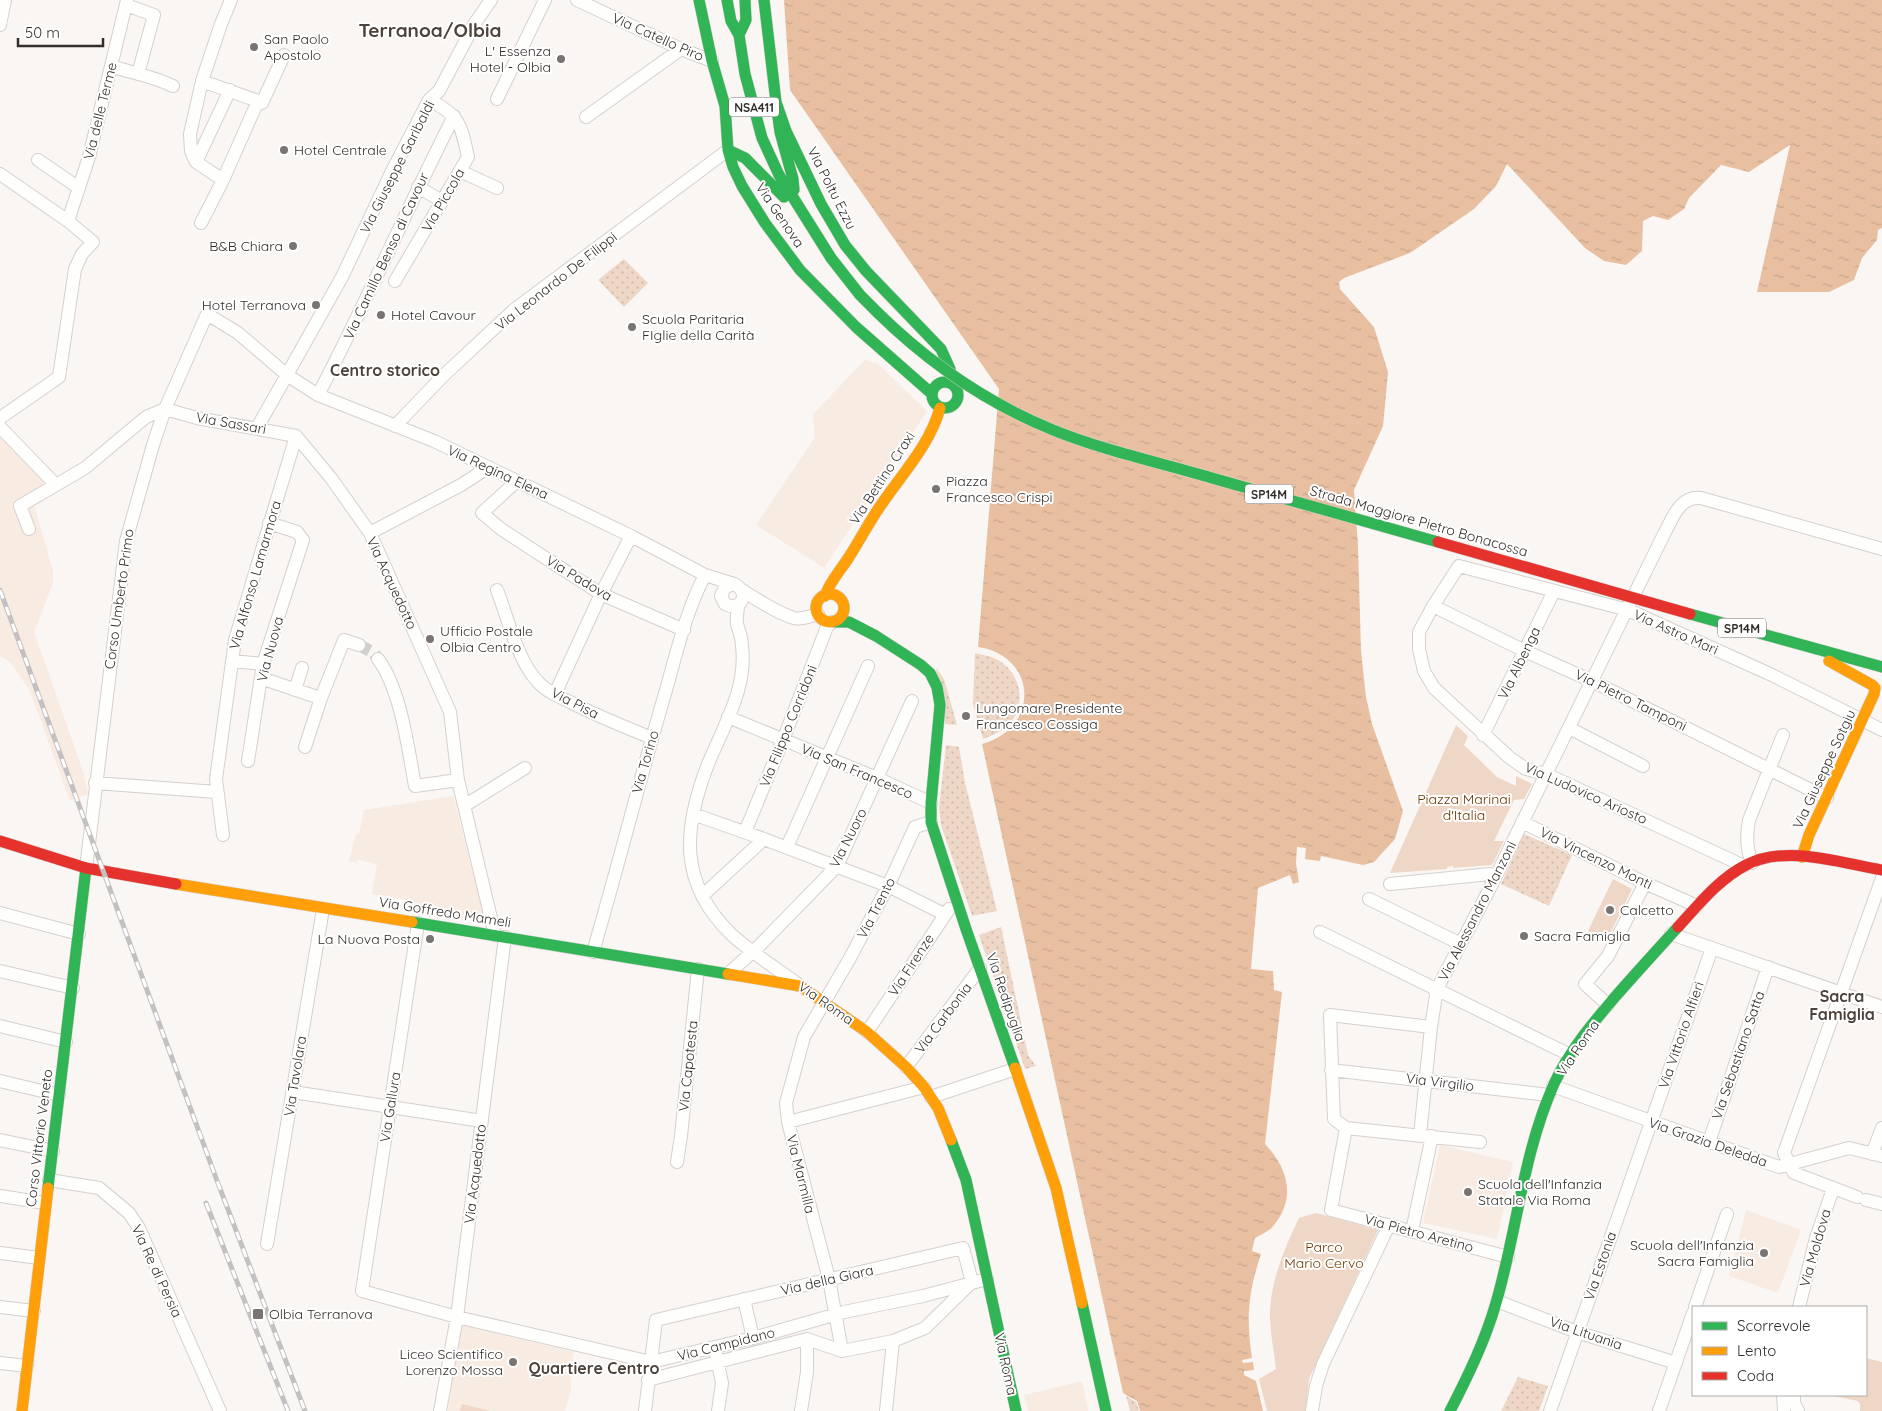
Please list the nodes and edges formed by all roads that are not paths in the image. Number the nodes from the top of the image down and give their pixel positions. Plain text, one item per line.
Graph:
1 (5, 0) edge
2 (231, 0) edge
3 (491, 0) edge
4 (545, 0) edge
5 (699, 0) edge
6 (727, 0) edge
7 (746, 0) edge
8 (764, 0) edge
9 (582, 1) edge
10 (126, 2) edge
11 (0, 24) edge
12 (739, 35) junction
13 (681, 49) junction
14 (284, 55) dead end
15 (712, 61) junction
16 (111, 66) junction
17 (138, 74) junction
18 (202, 81) junction
19 (173, 86) dead end
20 (230, 90) junction
21 (429, 100) junction
22 (497, 100) dead end
23 (260, 102) junction
24 (776, 102) junction
25 (454, 116) junction
26 (586, 117) dead end
27 (728, 150) junction
28 (38, 160) dead end
29 (196, 162) junction
30 (460, 171) junction
31 (0, 174) edge
32 (223, 180) junction
33 (418, 187) junction
34 (79, 188) junction
35 (497, 188) dead end
36 (442, 201) junction
37 (795, 202) junction
38 (68, 222) junction
39 (201, 223) dead end
40 (388, 253) junction
41 (405, 262) junction
42 (396, 281) dead end
43 (207, 314) joint
44 (287, 375) junction
45 (949, 382) junction
46 (931, 393) junction
47 (318, 395) junction
48 (940, 408) junction
49 (166, 409) junction
50 (0, 418) edge
51 (395, 426) junction
52 (0, 427) edge
53 (257, 428) junction
54 (296, 436) junction
55 (488, 467) junction
56 (517, 481) junction
57 (56, 485) junction
58 (269, 523) junction
59 (28, 529) dead end
60 (370, 533) junction
61 (631, 536) junction
62 (1882, 549) edge
63 (845, 564) junction
64 (1459, 566) joint
65 (705, 575) junction
66 (498, 590) dead end
67 (1554, 591) junction
68 (601, 594) junction
69 (739, 595) junction
70 (721, 596) junction
71 (825, 596) junction
72 (842, 603) junction
73 (1433, 606) junction
74 (1628, 610) junction
75 (818, 614) junction
76 (833, 622) junction
77 (860, 627) junction
78 (684, 630) junction
79 (359, 645) dead end
80 (1802, 645) junction
81 (1525, 651) junction
82 (378, 659) tunnel mouth
83 (232, 660) junction
84 (263, 664) junction
85 (868, 666) dead end
86 (302, 668) dead end
87 (1882, 668) edge
88 (261, 678) junction
89 (1592, 681) junction
90 (295, 690) junction
91 (555, 694) junction
92 (314, 696) dead end
93 (912, 701) dead end
94 (728, 717) junction
95 (1863, 720) junction
96 (1569, 728) junction
97 (1882, 730) edge
98 (1483, 735) junction
99 (1783, 735) dead end
100 (652, 738) junction
101 (783, 740) junction
102 (305, 747) dead end
103 (827, 758) junction
104 (248, 761) dead end
105 (1643, 766) dead end
106 (1769, 767) junction
107 (525, 768) dead end
108 (1546, 774) junction
109 (878, 778) junction
110 (458, 780) junction
111 (95, 783) junction
112 (217, 792) junction
113 (1827, 798) junction
114 (931, 803) junction
115 (464, 806) junction
116 (693, 814) junction
117 (931, 822) junction
118 (1522, 822) junction
119 (745, 832) junction
120 (223, 835) dead end
121 (764, 839) junction
122 (0, 841) edge
123 (787, 848) junction
124 (1802, 857) junction
125 (1748, 864) junction
126 (837, 866) junction
127 (86, 868) junction
128 (1882, 870) edge
129 (1495, 876) junction
130 (1882, 878) edge
131 (1645, 883) junction
132 (1390, 884) dead end
133 (888, 886) junction
134 (702, 896) junction
135 (956, 899) junction
136 (1369, 899) dead end
137 (1697, 906) junction
138 (323, 909) junction
139 (0, 913) edge
140 (944, 914) junction
141 (418, 923) junction
142 (1320, 932) dead end
143 (79, 934) junction
144 (1671, 934) junction
145 (500, 936) junction
146 (1461, 944) junction
147 (1712, 948) junction
148 (593, 952) junction
149 (754, 952) junction
150 (1768, 967) junction
151 (980, 968) junction
152 (698, 969) junction
153 (0, 971) edge
154 (729, 973) junction
155 (800, 986) junction
156 (73, 988) junction
157 (1437, 989) junction
158 (1840, 992) junction
159 (824, 1002) junction
160 (1608, 1005) junction
161 (1882, 1007) edge
162 (0, 1026) edge
163 (1431, 1027) junction
164 (867, 1032) junction
165 (66, 1042) junction
166 (1570, 1055) junction
167 (906, 1067) junction
168 (1015, 1069) junction
169 (1331, 1070) junction
170 (1425, 1080) junction
171 (0, 1081) edge
172 (1551, 1091) junction
173 (293, 1092) junction
174 (927, 1092) junction
175 (59, 1095) junction
176 (390, 1108) junction
177 (482, 1121) junction
178 (788, 1122) junction
179 (1651, 1122) junction
180 (1346, 1128) junction
181 (1882, 1128) edge
182 (1426, 1135) junction
183 (0, 1140) edge
184 (1480, 1142) dead end
185 (1709, 1142) junction
186 (53, 1150) junction
187 (1877, 1155) edge
188 (677, 1162) dead end
189 (1790, 1164) junction
190 (49, 1180) junction
191 (1833, 1189) junction
192 (0, 1196) edge
193 (46, 1204) junction
194 (1882, 1204) edge
195 (1727, 1214) dead end
196 (1388, 1225) junction
197 (1412, 1231) junction
198 (267, 1244) dead end
199 (0, 1254) edge
200 (1508, 1257) junction
201 (39, 1258) junction
202 (829, 1279) junction
203 (987, 1279) junction
204 (972, 1282) junction
205 (362, 1291) joint
206 (744, 1300) junction
207 (1497, 1301) junction
208 (1695, 1306) edge
209 (1799, 1306) edge
210 (0, 1307) edge
211 (34, 1311) junction
212 (836, 1315) junction
213 (1692, 1316) edge
214 (457, 1317) junction
215 (1577, 1332) junction
216 (753, 1338) junction
217 (807, 1339) junction
218 (893, 1341) junction
219 (714, 1347) junction
220 (842, 1351) junction
221 (718, 1361) junction
222 (651, 1362) junction
223 (0, 1363) edge
224 (1676, 1363) junction
225 (27, 1366) junction
226 (648, 1380) junction
227 (1783, 1396) edge
228 (1794, 1396) edge
229 (22, 1411) edge
230 (220, 1411) edge
231 (440, 1411) edge
232 (645, 1411) edge
233 (718, 1411) edge
234 (801, 1411) edge
235 (886, 1411) edge
236 (1016, 1411) edge
237 (1106, 1411) edge
238 (1312, 1411) edge
239 (1450, 1411) edge
240 (1550, 1411) edge
241 (1659, 1411) edge
242 (1784, 1411) edge
243 (1798, 1411) edge

1 - 11 street
2 - 18 street
3 - 21 street, Via Giuseppe Garibaldi
4 - 22 street
5 - 15 main road, Via Genova
6 - 12 main road, Strada Maggiore Pietro Bonacossa / NSA411
7 - 12 main road, Strada Maggiore Pietro Bonacossa / NSA411
8 - 24 main road, Via Poltu Ezzu
9 - 13 street, Via Catello Piro
10 - 16 street, Via delle Terme
10 - 17 street
12 - 37 main road, Strada Maggiore Pietro Bonacossa / NSA411
13 - 15 street, Via Catello Piro
13 - 26 street
14 - 23 street
15 - 27 main road, Via Genova
16 - 17 street
16 - 34 street, Via delle Terme
17 - 19 street
18 - 20 street
18 - 29 street
20 - 23 street
20 - 29 street
21 - 25 street
21 - 44 street, Via Giuseppe Garibaldi
23 - 32 street
24 - 37 main road
24 - 45 main road, Via Poltu Ezzu
25 - 30 street, Via Piccola
25 - 33 street, Via Camillo Benso di Cavour
27 - 37 main road
27 - 46 main road, Via Genova
27 - 51 street, Via Leonardo De Filippi
28 - 34 street
29 - 32 street
30 - 35 street
30 - 36 street, Via Piccola
31 - 38 street
32 - 39 street
33 - 36 street
33 - 40 street, Via Camillo Benso di Cavour
34 - 38 street, Via delle Terme
36 - 41 street, Via Piccola
37 - 80 main road, Strada Maggiore Pietro Bonacossa / SP14M, bridge
38 - 50 street
40 - 41 street
40 - 47 street, Via Camillo Benso di Cavour
41 - 42 street, Via Piccola
43 - 44 street, Via Regina Elena
43 - 49 street, Corso Umberto Primo
44 - 47 street, Via Regina Elena
44 - 53 street, Via Giuseppe Garibaldi
45 - 46 main road
45 - 48 main road
46 - 48 main road
47 - 51 street, Via Regina Elena
48 - 63 main road, Via Bettino Craxi
49 - 53 street, Via Sassari
49 - 57 street
49 - 111 street, Corso Umberto Primo
51 - 55 street, Via Regina Elena
52 - 57 street
53 - 54 street, Via Sassari
54 - 58 street, Via Alfonso Lamarmora
54 - 60 street, Via Acquedotto
55 - 56 street, Via Regina Elena
55 - 60 street
56 - 61 street, Via Regina Elena
56 - 68 street, Via Padova
57 - 59 street
58 - 83 street, Via Alfonso Lamarmora
58 - 84 street, Via Nuova
60 - 110 street, Via Acquedotto
61 - 65 street, Via Regina Elena
61 - 68 street
62 - 74 street, Via Alessandro Manzoni
63 - 71 main road, Via Bettino Craxi
63 - 72 main road, Via Bettino Craxi
64 - 67 street, Via Astro Mari
64 - 73 street, Via Ludovico Ariosto
65 - 69 street, Via Regina Elena
65 - 70 street, Via Regina Elena
65 - 78 street, Via Torino
66 - 91 street, Via Pisa
67 - 74 street, Via Astro Mari
67 - 81 street, Via Albenga
68 - 78 street, Via Padova
68 - 91 street
69 - 70 street
69 - 70 street
69 - 75 street, Via Regina Elena
69 - 94 street, Via Roma
71 - 72 main road
71 - 75 main road
72 - 76 main road
72 - 77 main road, Via Redipuglia
73 - 81 street, Via Pietro Tamponi
73 - 98 street, Via Ludovico Ariosto
74 - 89 street, Via Alessandro Manzoni
74 - 95 street, Via Astro Mari
75 - 76 main road
76 - 77 main road, Via Redipuglia
76 - 101 street, Via Filippo Corridoni
77 - 114 main road, Via Redipuglia
78 - 100 street, Via Torino
79 - 102 street
80 - 87 main road, Strada Maggiore Pietro Bonacossa / SP14M
80 - 95 main road, Via Giuseppe Sotgiu
81 - 89 street, Via Pietro Tamponi
81 - 98 street, Via Albenga
82 - 110 street
83 - 84 street
83 - 112 street, Via Alfonso Lamarmora
84 - 88 street, Via Nuova
85 - 103 street
86 - 90 street
88 - 90 street
88 - 104 street, Via Nuova
89 - 96 street, Via Alessandro Manzoni
89 - 106 street, Via Pietro Tamponi
90 - 92 street
91 - 100 street, Via Pisa
93 - 109 street, Via Nuoro
94 - 101 street, Via San Francesco
94 - 116 street, Via Roma
95 - 97 street, Via Astro Mari
95 - 113 main road, Via Giuseppe Sotgiu
96 - 105 street
96 - 108 street, Via Alessandro Manzoni
98 - 108 street, Via Ludovico Ariosto
99 - 106 street
100 - 148 street, Via Torino
101 - 103 street, Via San Francesco
101 - 119 street, Via Filippo Corridoni
103 - 109 street, Via San Francesco
103 - 123 street
106 - 113 street, Via Pietro Tamponi
106 - 125 street
107 - 115 street
108 - 118 street, Via Alessandro Manzoni
108 - 125 street, Via Ludovico Ariosto
109 - 114 street, Via San Francesco
109 - 126 street, Via Nuoro
110 - 115 street, Via Acquedotto
111 - 112 street
111 - 127 street, Corso Umberto Primo
112 - 120 street, Via Alfonso Lamarmora
113 - 124 main road, Via Giuseppe Sotgiu
114 - 117 main road, Via Redipuglia
115 - 145 street, Via Acquedotto
116 - 119 street
116 - 134 street, Via Roma
117 - 133 street, Via Trento
117 - 135 main road, Via Redipuglia
118 - 129 street, Via Alessandro Manzoni
118 - 131 street, Via Vincenzo Monti
119 - 121 street
121 - 123 street
121 - 134 street
122 - 127 main road, Via Goffredo Mameli
123 - 126 street
124 - 125 main road, Via Roma
124 - 128 main road, Via Roma
125 - 137 main road, Via Roma
126 - 133 street
126 - 149 street, Via Nuoro
127 - 138 main road, Via Goffredo Mameli
127 - 143 main road, Corso Vittorio Veneto
129 - 132 street
129 - 146 street, Via Alessandro Manzoni
130 - 158 street
131 - 137 street, Via Vincenzo Monti
131 - 160 street
133 - 140 street
133 - 159 street, Via Trento
134 - 149 street, Via Roma
135 - 140 street, Via Firenze
135 - 151 main road, Via Redipuglia
136 - 146 street
137 - 144 main road, Via Roma
138 - 141 main road, Via Goffredo Mameli
138 - 173 street, Via Tavolara
139 - 143 street
140 - 164 street, Via Firenze
141 - 145 main road, Via Goffredo Mameli
141 - 176 street, Via Gallura
142 - 157 street
143 - 156 main road, Corso Vittorio Veneto
144 - 147 street
144 - 160 main road, Via Roma
145 - 148 main road, Via Goffredo Mameli
145 - 177 street, Via Acquedotto
146 - 157 street, Via Alessandro Manzoni
147 - 150 street
147 - 179 street, Via Vittorio Alfieri
148 - 152 main road, Via Goffredo Mameli
149 - 154 street, Via Nuoro
149 - 155 street, Via Roma
150 - 158 street
150 - 185 street, Via Sebastiano Satta
151 - 167 street, Via Carbonia
151 - 168 main road, Via Redipuglia
152 - 154 main road, Via Goffredo Mameli
152 - 188 street, Via Capotesta
153 - 156 street
154 - 155 main road, Via Goffredo Mameli
155 - 159 main road, Via Roma
156 - 165 main road, Corso Vittorio Veneto
157 - 163 street, Via Alessandro Manzoni
157 - 166 street
158 - 161 street
158 - 189 street
159 - 164 main road, Via Roma
159 - 178 street, Via Marmilla
160 - 166 main road, Via Roma
162 - 165 street
163 - 169 street
163 - 170 street, Via Alessandro Manzoni
164 - 167 main road, Via Roma
165 - 175 main road, Corso Vittorio Veneto
166 - 172 main road, Via Roma
167 - 174 main road, Via Roma
168 - 174 street
168 - 237 main road, Via Redipuglia
169 - 170 street, Via Virgilio
169 - 180 street
170 - 172 street, Via Virgilio
170 - 182 street, Via Alessandro Manzoni
171 - 175 street
172 - 179 street, Via Grazia Deledda
172 - 200 main road, Via Roma
173 - 176 street
173 - 198 street, Via Tavolara
174 - 178 street
174 - 203 main road, Via Roma
175 - 186 main road, Corso Vittorio Veneto
176 - 177 street
176 - 205 street, Via Gallura
177 - 214 street, Via Acquedotto
178 - 202 street, Via Marmilla
179 - 185 street, Via Grazia Deledda
179 - 215 street, Via Estonia
180 - 182 street
180 - 196 street, Via Pietro Aretino
181 - 187 street
182 - 184 street
182 - 197 street, Via Alessandro Manzoni
183 - 186 street
185 - 189 street, Via Grazia Deledda
186 - 190 main road, Corso Vittorio Veneto
187 - 189 street, Via Grazia Deledda
189 - 191 street
190 - 193 main road, Corso Vittorio Veneto
190 - 230 street, Via Re di Persia
191 - 194 street
191 - 209 street, Via Moldova
192 - 193 street
193 - 201 main road, Corso Vittorio Veneto
195 - 208 street
196 - 197 street, Via Pietro Aretino
196 - 238 street
197 - 200 street, Via Pietro Aretino
199 - 201 street
200 - 207 main road, Via Roma
201 - 211 main road, Corso Vittorio Veneto
202 - 204 street, Via della Giara
202 - 206 street, Via della Giara
202 - 212 street, Via Marmilla
203 - 204 street, Via Campidano
203 - 236 main road, Via Roma
204 - 212 street, Via Campidano
204 - 218 street
205 - 214 street, Via Campidano
206 - 216 street
206 - 222 street, Via della Giara
207 - 215 street, Via Lituania
207 - 239 main road, Via Roma
210 - 211 street
211 - 225 main road, Corso Vittorio Veneto
212 - 216 street, Via Campidano
212 - 220 street, Via Marmilla
213 - 224 street
214 - 222 street, Via Campidano
214 - 231 street, Via Acquedotto
215 - 224 street, Via Lituania
215 - 240 street, Via Estonia
216 - 219 street, Via Campidano
217 - 220 street
217 - 221 street, Via Campidano
217 - 234 street
218 - 220 street
218 - 235 street
219 - 221 street
219 - 222 street, Via Campidano
221 - 226 street, Via Campidano
221 - 233 street
222 - 226 street
223 - 225 street
224 - 241 street
225 - 229 main road, Corso Vittorio Veneto
226 - 232 street
227 - 242 street
228 - 243 street

